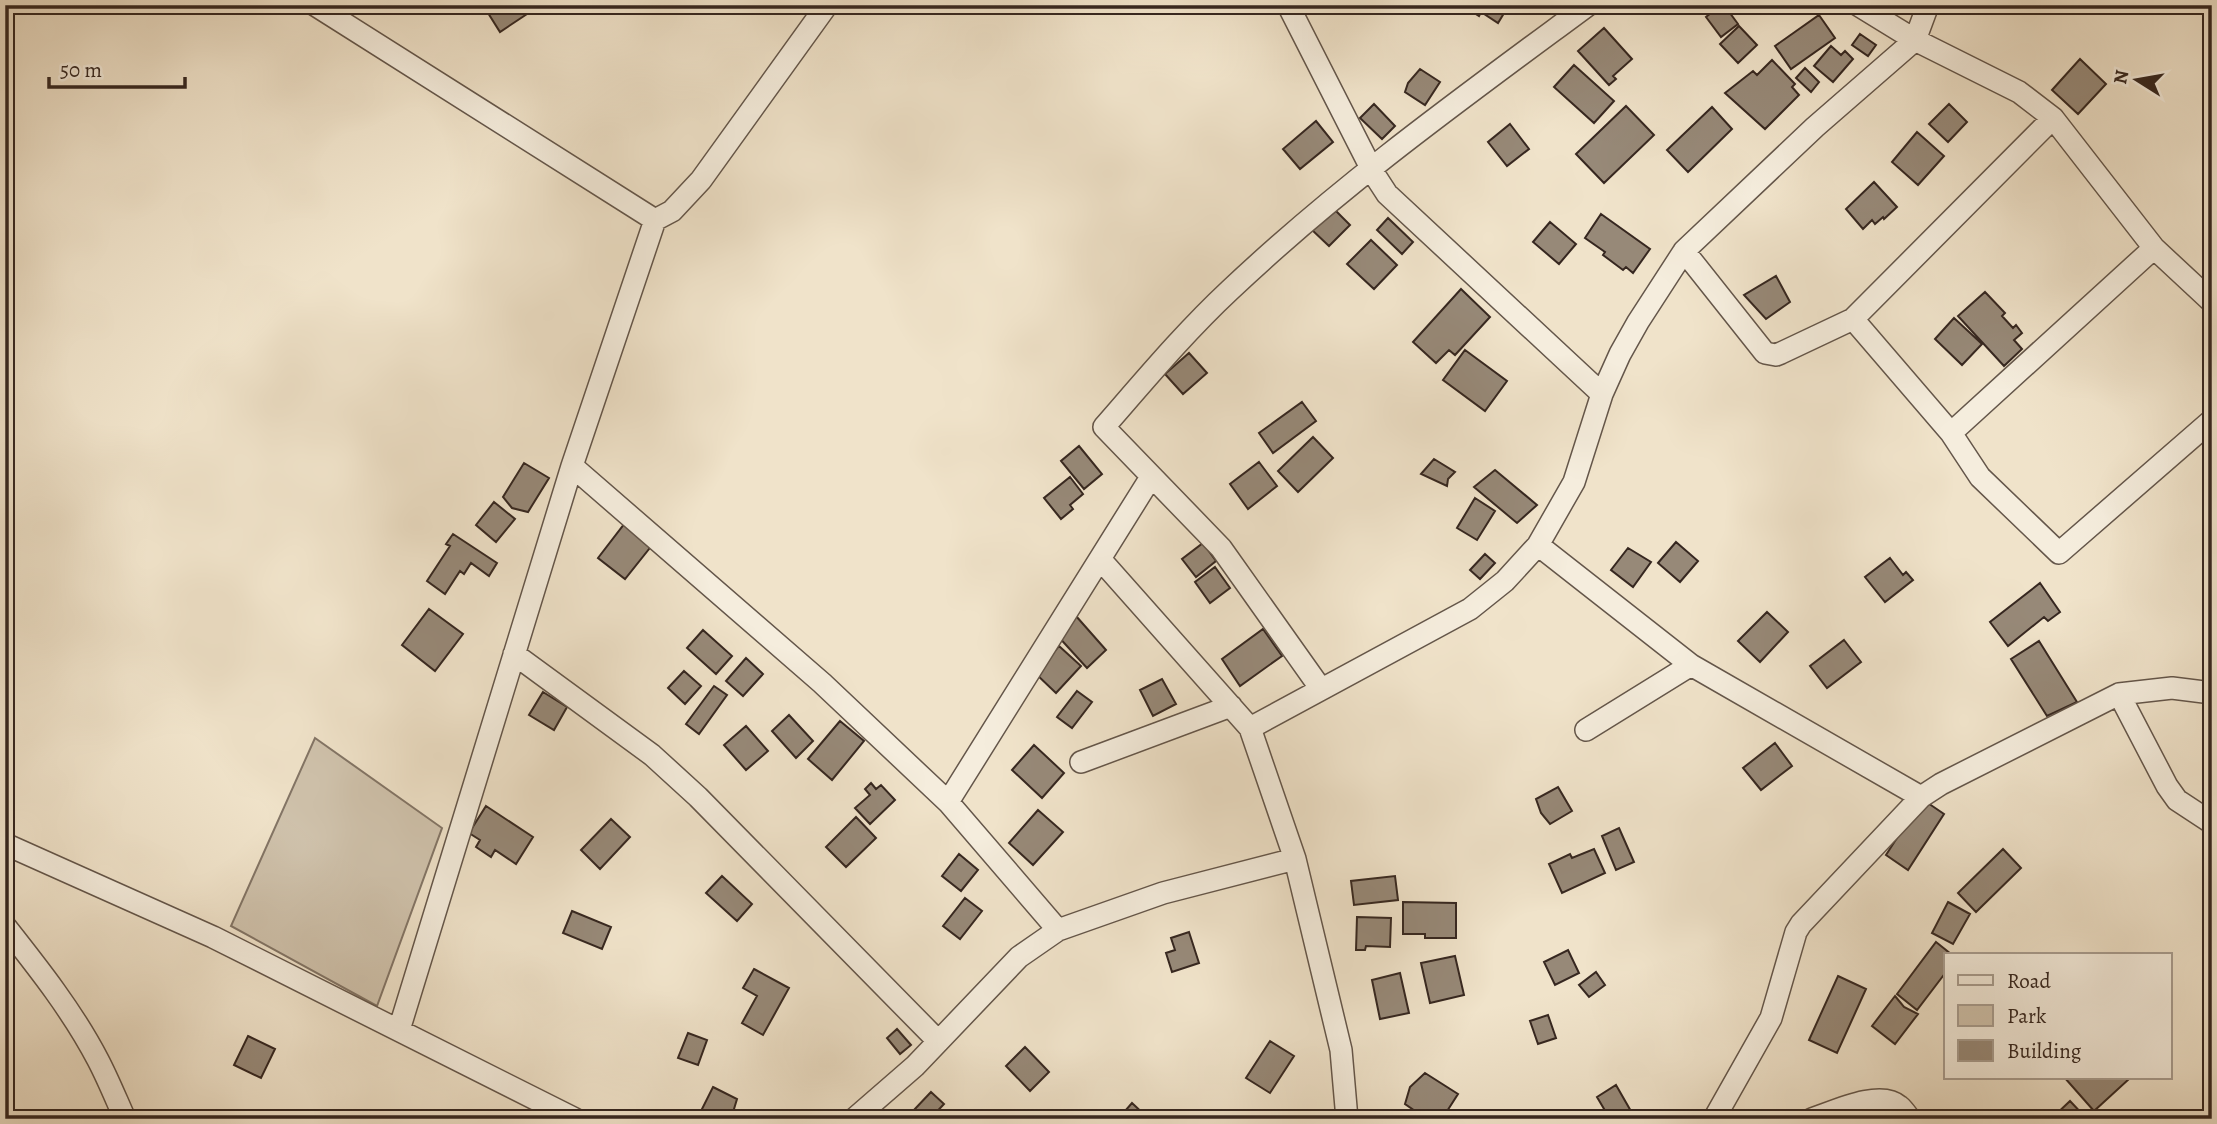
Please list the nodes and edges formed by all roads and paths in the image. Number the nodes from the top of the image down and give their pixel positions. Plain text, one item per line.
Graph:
1 (315, 5) edge
2 (827, 5) edge
3 (1288, 5) edge
4 (1588, 5) edge
5 (1858, 5) edge
6 (1928, 5) edge
7 (1915, 40) junction
8 (2053, 118) junction
9 (1371, 167) junction
10 (655, 220) junction
11 (2154, 248) junction
12 (1684, 251) junction
13 (2212, 302) edge
14 (1853, 318) junction
15 (1602, 394) junction
16 (2212, 420) edge
17 (1951, 433) junction
18 (572, 466) junction
19 (1151, 477) junction
20 (1538, 545) junction
21 (1100, 559) junction
22 (514, 654) junction
23 (1691, 665) junction
24 (1321, 689) junction
25 (2212, 693) edge
26 (2119, 694) junction
27 (1231, 706) junction
28 (1250, 728) junction
29 (1586, 730) dead end
30 (1081, 762) dead end
31 (1921, 796) junction
32 (948, 802) junction
33 (2212, 823) edge
34 (5, 844) edge
35 (1295, 859) junction
36 (5, 926) edge
37 (1058, 930) junction
38 (399, 1030) junction
39 (939, 1041) junction
40 (125, 1119) edge
41 (575, 1119) edge
42 (854, 1119) edge
43 (1347, 1119) edge
44 (1714, 1119) edge
45 (1812, 1119) edge
46 (1910, 1119) edge

1 - 10 street
2 - 10 street
3 - 9 street
4 - 9 street
5 - 7 street
6 - 7 street
7 - 8 street
7 - 12 street
8 - 11 street
8 - 14 street
9 - 15 street
9 - 19 street
10 - 18 street
11 - 13 street
11 - 17 street
12 - 14 street
12 - 15 street
14 - 17 street
15 - 20 street
16 - 17 street
18 - 22 street
18 - 32 street
19 - 21 street
19 - 24 street
20 - 23 street
20 - 24 street
21 - 27 street
21 - 32 street
22 - 38 street
22 - 39 street
23 - 29 street
23 - 31 street
24 - 28 street
25 - 26 street
26 - 31 street
26 - 33 street
27 - 28 street
27 - 30 street
28 - 35 street
31 - 44 street
32 - 37 street
34 - 38 street
35 - 37 street
35 - 43 street
36 - 40 street
37 - 39 street
38 - 41 street
39 - 42 street
45 - 46 street

